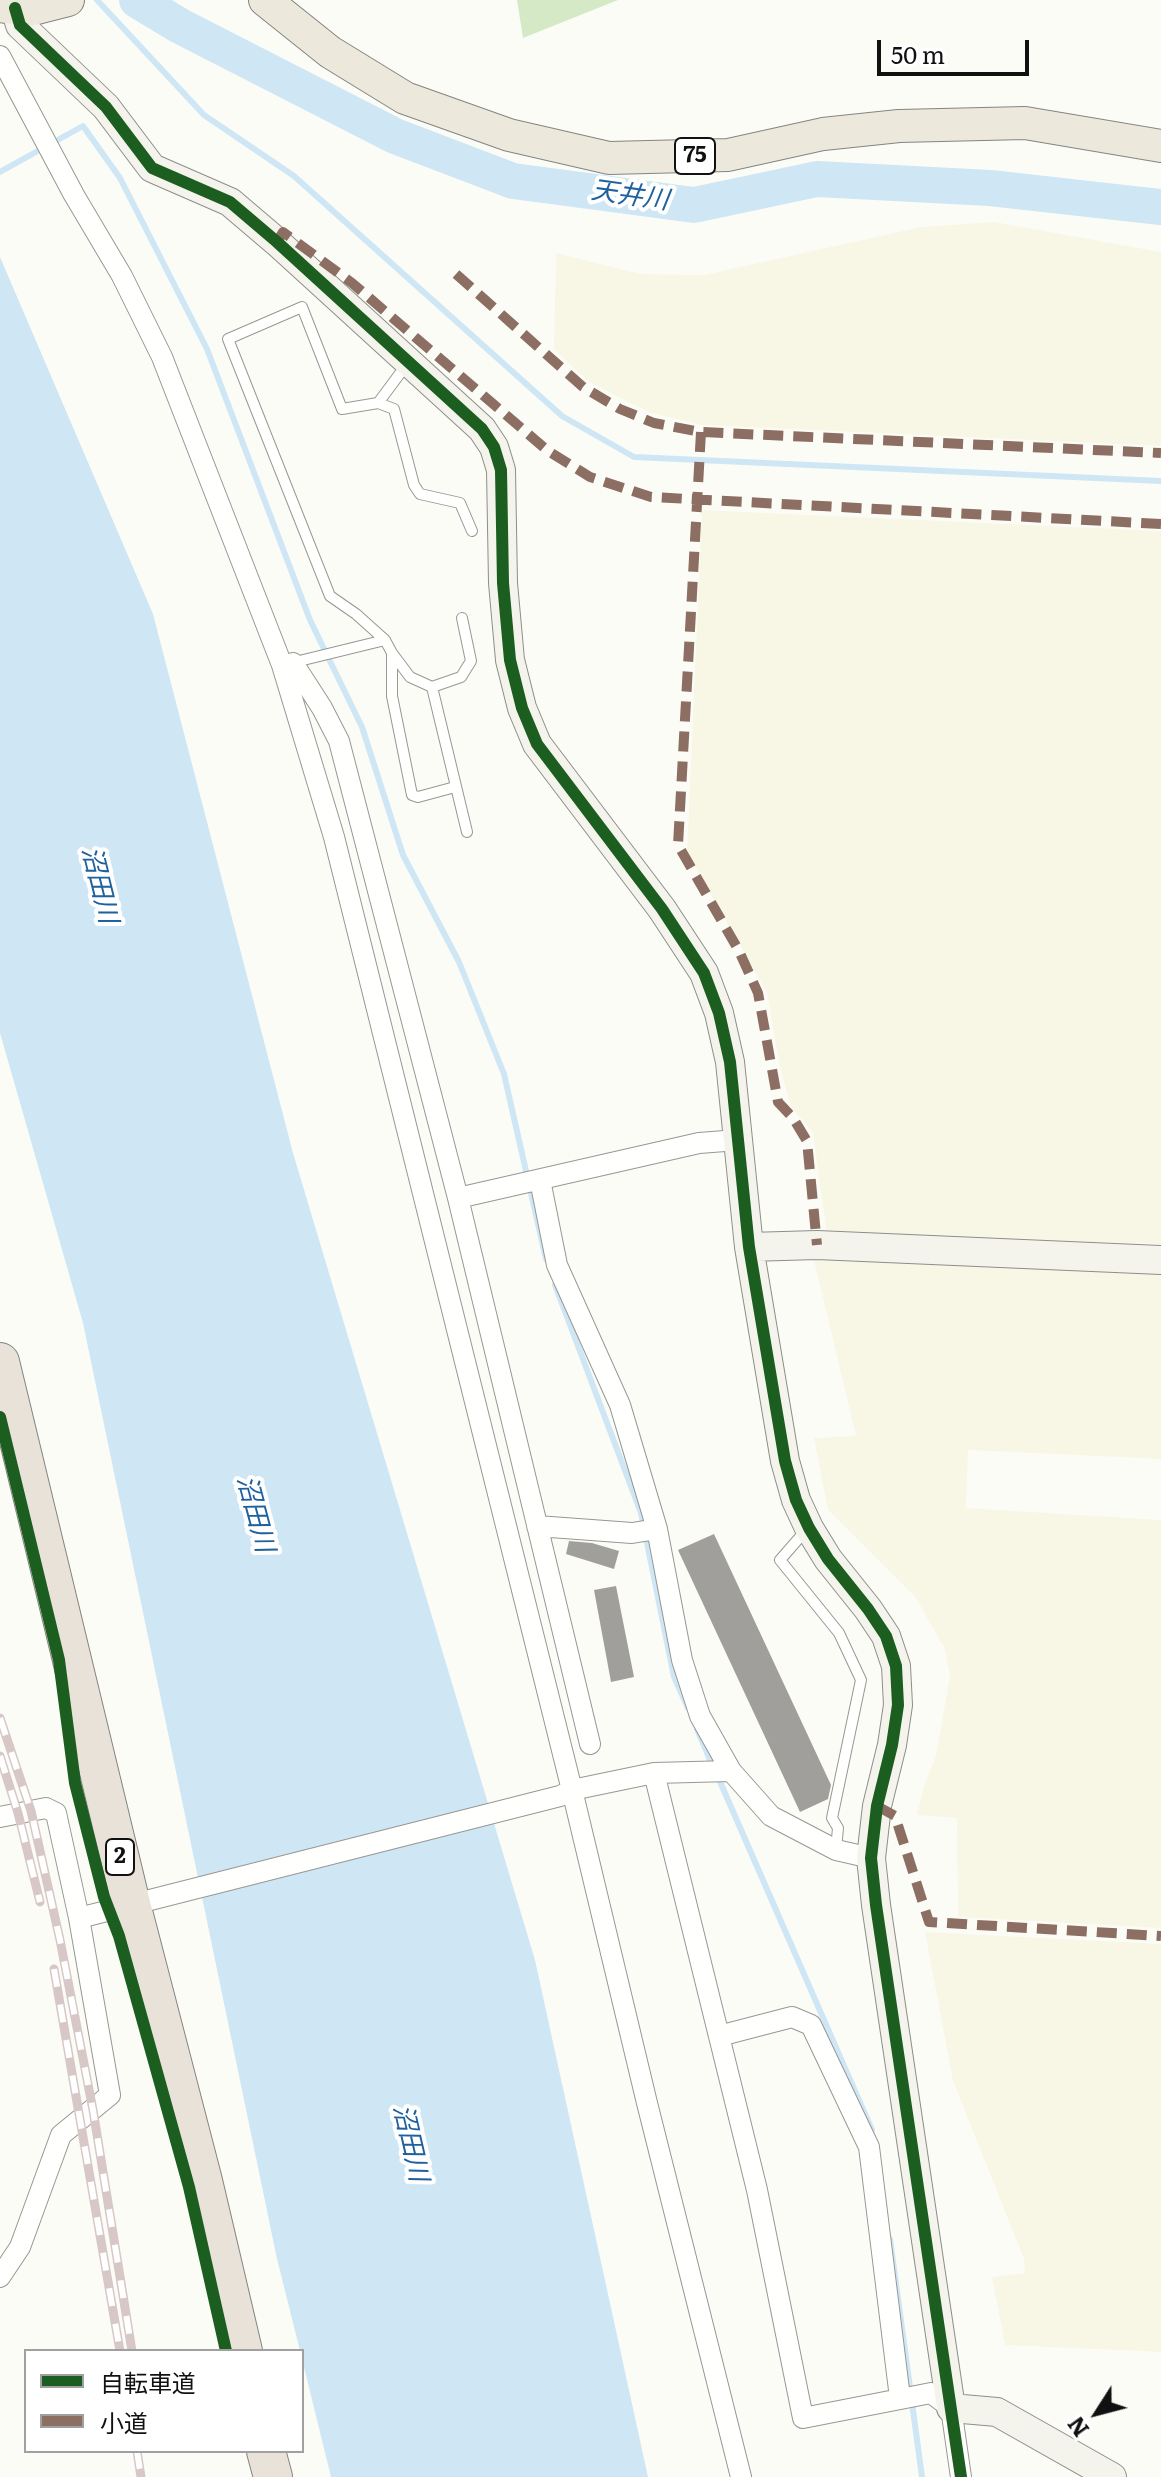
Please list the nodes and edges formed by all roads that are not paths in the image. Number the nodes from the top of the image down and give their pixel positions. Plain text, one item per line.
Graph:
1 (68, 0) edge
2 (265, 0) edge
3 (15, 8) edge
4 (0, 56) edge
5 (1161, 146) edge
6 (408, 362) junction
7 (378, 403) junction
8 (472, 531) dead end
9 (462, 618) dead end
10 (385, 640) junction
11 (392, 653) junction
12 (287, 664) junction
13 (432, 687) junction
14 (455, 787) junction
15 (467, 832) dead end
16 (738, 1140) junction
17 (540, 1180) junction
18 (458, 1198) junction
19 (749, 1247) junction
20 (1161, 1260) edge
21 (0, 1362) edge
22 (537, 1526) junction
23 (809, 1528) junction
24 (657, 1529) junction
25 (590, 1744) dead end
26 (731, 1771) junction
27 (654, 1773) junction
28 (566, 1793) junction
29 (0, 1817) edge
30 (836, 1850) junction
31 (871, 1858) junction
32 (146, 1900) junction
33 (79, 1918) junction
34 (719, 2036) junction
35 (0, 2277) edge
36 (243, 2349) edge
37 (900, 2398) junction
38 (941, 2401) junction
39 (267, 2453) edge
40 (273, 2477) edge
41 (741, 2477) edge
42 (961, 2477) edge
43 (1112, 2477) edge

1 - 3 main road
2 - 5 main road, 75
3 - 6 street
4 - 12 street
6 - 7 lane
6 - 16 street
7 - 8 lane
7 - 10 lane
9 - 13 lane
10 - 11 lane
10 - 12 lane
11 - 13 lane
11 - 14 lane
12 - 18 street
12 - 28 street
13 - 14 lane
14 - 15 lane
16 - 17 street
16 - 19 street
17 - 18 street
17 - 24 street
18 - 22 street
19 - 20 street
19 - 23 street
21 - 32 highway, 2
22 - 24 street
22 - 25 street
23 - 30 lane
23 - 31 street
24 - 26 street
26 - 27 street
26 - 30 street
27 - 28 street
27 - 34 street
28 - 32 street
28 - 41 street
29 - 33 street
30 - 31 street
31 - 38 street
32 - 33 street
32 - 36 highway, 2
33 - 35 street
34 - 37 street
34 - 37 street
37 - 38 street
38 - 42 street
38 - 43 street
39 - 40 highway

